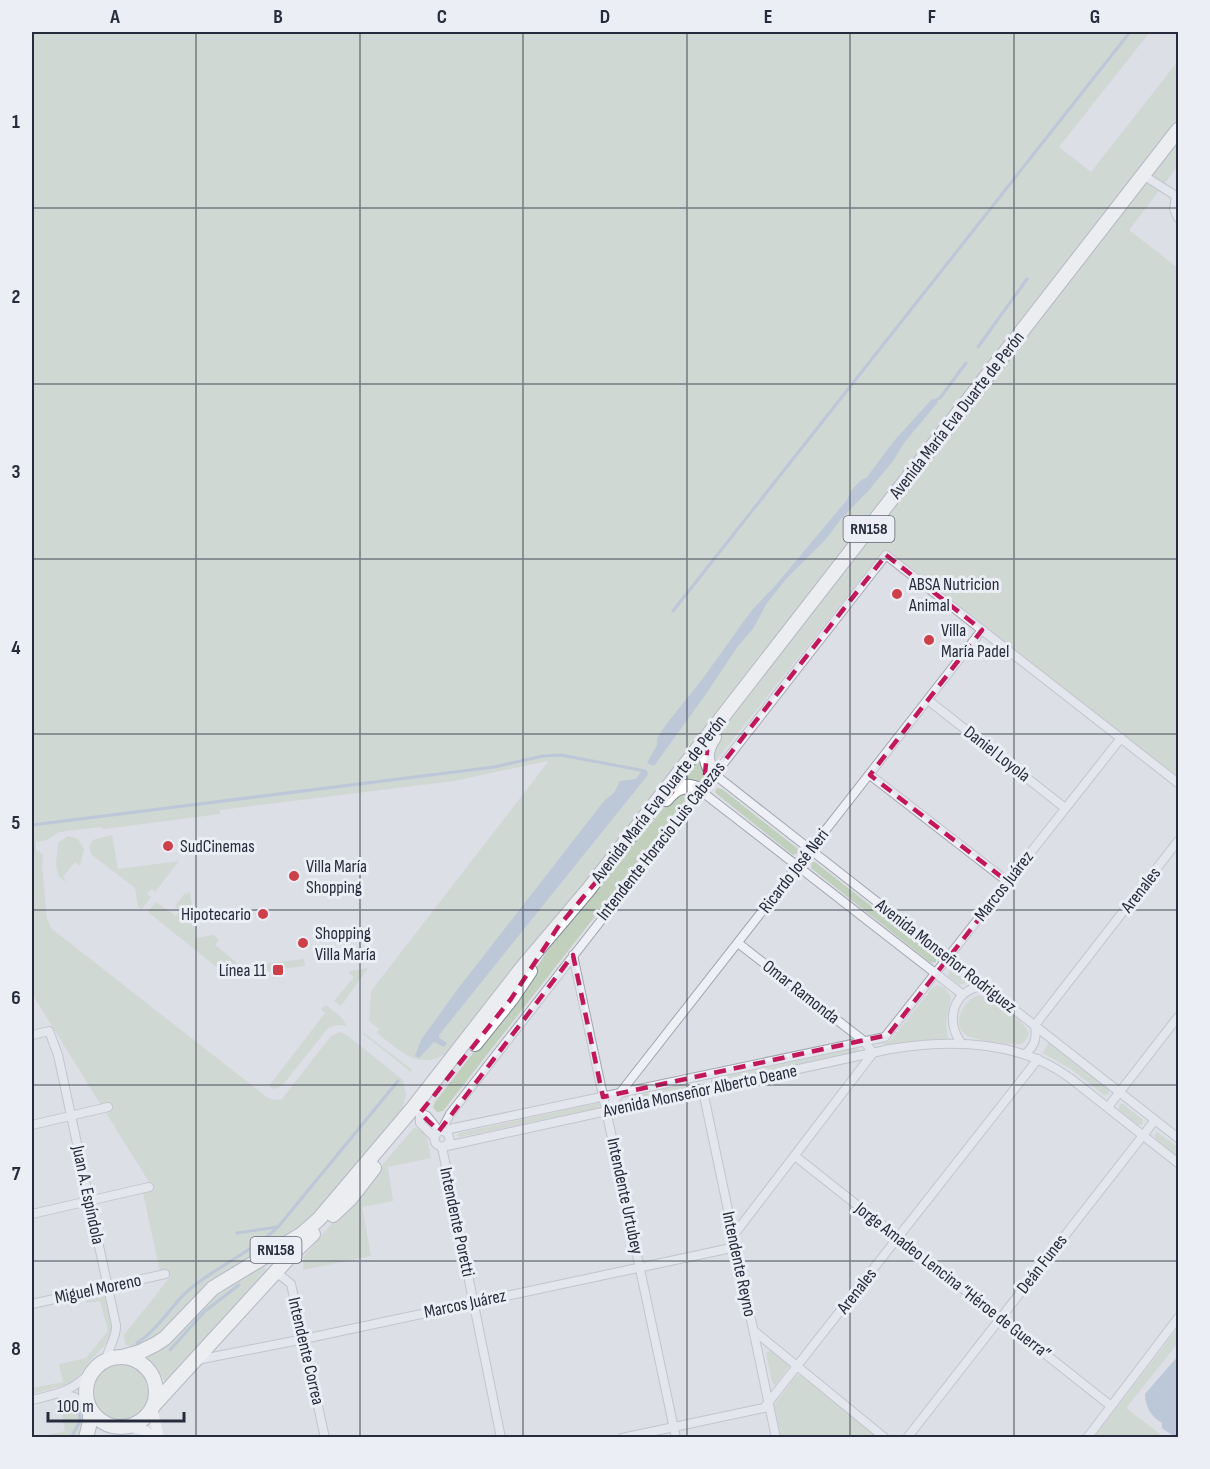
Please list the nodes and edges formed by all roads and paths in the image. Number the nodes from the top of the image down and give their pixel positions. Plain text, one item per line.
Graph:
1 (1179, 130) edge
2 (1143, 175) junction
3 (1178, 196) edge
4 (1179, 218) edge
5 (982, 630) junction
6 (928, 700) junction
7 (1121, 738) junction
8 (701, 751) junction
9 (714, 774) junction
10 (870, 775) junction
11 (677, 781) junction
12 (1179, 783) edge
13 (701, 790) junction
14 (1065, 808) junction
15 (1179, 842) edge
16 (811, 850) junction
17 (798, 867) junction
18 (1008, 882) junction
19 (738, 944) junction
20 (573, 955) junction
21 (948, 958) junction
22 (936, 974) junction
23 (984, 986) junction
24 (962, 994) junction
25 (1179, 1017) edge
26 (1035, 1025) junction
27 (32, 1035) edge
28 (888, 1035) joint
29 (864, 1041) junction
30 (959, 1044) junction
31 (873, 1053) junction
32 (1025, 1054) junction
33 (1038, 1059) junction
34 (703, 1091) junction
35 (1120, 1092) junction
36 (621, 1093) junction
37 (603, 1096) junction
38 (108, 1107) dead end
39 (1107, 1107) junction
40 (417, 1110) junction
41 (606, 1111) junction
42 (71, 1116) junction
43 (1155, 1120) junction
44 (32, 1125) edge
45 (439, 1132) junction
46 (1143, 1135) junction
47 (1179, 1138) edge
48 (444, 1146) junction
49 (795, 1156) junction
50 (1179, 1163) edge
51 (149, 1187) dead end
52 (89, 1202) junction
53 (32, 1214) edge
54 (733, 1236) junction
55 (899, 1237) junction
56 (736, 1247) junction
57 (264, 1257) junction
58 (640, 1268) junction
59 (276, 1272) junction
60 (165, 1274) dead end
61 (108, 1287) junction
62 (473, 1302) junction
63 (32, 1304) edge
64 (1001, 1317) junction
65 (1179, 1318) edge
66 (753, 1330) junction
67 (304, 1339) junction
68 (122, 1356) junction
69 (106, 1360) junction
70 (195, 1361) junction
71 (797, 1367) junction
72 (93, 1370) junction
73 (59, 1394) junction
74 (32, 1400) edge
75 (769, 1402) junction
76 (1111, 1406) junction
77 (152, 1407) junction
78 (89, 1408) junction
79 (124, 1426) junction
80 (674, 1426) junction
81 (86, 1437) edge
82 (104, 1437) edge
83 (154, 1437) edge
84 (159, 1437) edge
85 (325, 1437) edge
86 (501, 1437) edge
87 (622, 1437) edge
88 (676, 1437) edge
89 (776, 1437) edge
90 (885, 1437) edge
91 (908, 1437) edge
92 (1086, 1437) edge

1 - 2 highway, Avenida María Eva Duarte de Perón / RN158
2 - 3 street
2 - 8 highway, Avenida María Eva Duarte de Perón / RN158
3 - 4 street
5 - 6 street, Ricardo José Neri
5 - 7 street
5 - 9 street, Intendente Horacio Luis Cabezas
6 - 10 street, Ricardo José Neri
6 - 14 street, Daniel Loyola
7 - 12 street
7 - 14 street, Marcos Juárez
8 - 9 highway
8 - 11 highway, Avenida María Eva Duarte de Perón / RN158
9 - 13 street, Intendente Horacio Luis Cabezas
9 - 16 street, Avenida Monseñor Rodriguez
10 - 16 street, Ricardo José Neri
10 - 18 street
11 - 13 highway
11 - 40 highway, Avenida María Eva Duarte de Perón / RN158
13 - 17 street, Avenida Monseñor Rodriguez
13 - 20 street, Intendente Horacio Luis Cabezas
14 - 18 street, Marcos Juárez
15 - 26 street, Arenales
16 - 17 street, Ricardo José Neri
16 - 21 street, Avenida Monseñor Rodriguez
17 - 19 street, Ricardo José Neri
17 - 22 street, Avenida Monseñor Rodriguez
18 - 21 street, Marcos Juárez
19 - 29 street, Omar Ramonda
19 - 36 street, Ricardo José Neri
20 - 37 street, Intendente Urtubey
20 - 45 street, Intendente Horacio Luis Cabezas
21 - 22 street, Marcos Juárez
21 - 23 street, Avenida Monseñor Rodriguez
22 - 24 street, Avenida Monseñor Rodriguez
22 - 28 street, Marcos Juárez
23 - 24 street
23 - 26 street, Avenida Monseñor Rodriguez
24 - 30 street
25 - 35 street
26 - 32 street, Arenales
26 - 35 street, Avenida Monseñor Rodriguez
27 - 42 street, Juan A. Espíndola
28 - 29 street, Avenida Monseñor Alberto Deane
29 - 31 street, Omar Ramonda
29 - 36 street, Avenida Monseñor Alberto Deane
30 - 31 street, Avenida Monseñor Alberto Deane
30 - 32 street
31 - 34 street, Avenida Monseñor Alberto Deane
31 - 49 street
32 - 33 street
33 - 39 street
33 - 55 street, Arenales
34 - 41 street, Avenida Monseñor Alberto Deane
34 - 54 street, Intendente Reyno
35 - 39 street
35 - 43 street, Avenida Monseñor Rodriguez
36 - 37 street, Avenida Monseñor Alberto Deane
36 - 41 street, Ricardo José Neri
37 - 41 street, Intendente Urtubey
37 - 45 street, Avenida Monseñor Alberto Deane
38 - 42 street
39 - 46 street
40 - 45 street
40 - 57 highway, Avenida María Eva Duarte de Perón / RN158
40 - 59 highway, Avenida María Eva Duarte de Perón / RN158
41 - 48 street, Avenida Monseñor Alberto Deane
41 - 58 street, Intendente Urtubey
42 - 44 street
42 - 52 street, Juan A. Espíndola
43 - 46 street, Deán Funes
43 - 47 street, Avenida Monseñor Rodriguez
45 - 48 street
45 - 48 street, Intendente Poretti
46 - 50 street
46 - 64 street, Deán Funes
48 - 62 street, Intendente Poretti
49 - 54 street
49 - 55 street, Jorge Amadeo Lencina “Héroe de Guerra”
51 - 52 street
52 - 53 street
52 - 61 street, Juan A. Espíndola
54 - 56 street, Intendente Reyno
55 - 64 street, Jorge Amadeo Lencina “Héroe de Guerra”
55 - 71 street, Arenales
56 - 58 street, Marcos Juárez
56 - 66 street, Intendente Reyno
57 - 59 highway
57 - 68 highway, Avenida María Eva Duarte de Perón / RN158
58 - 62 street, Marcos Juárez
58 - 80 street, Intendente Urtubey
59 - 67 street, Intendente Correa
59 - 70 highway, Avenida María Eva Duarte de Perón / RN158
60 - 61 street, Miguel Moreno
61 - 63 street, Miguel Moreno
61 - 69 street, Juan A. Espíndola
62 - 67 street, Marcos Juárez
62 - 86 street, Intendente Poretti
64 - 76 street, Jorge Amadeo Lencina “Héroe de Guerra”
64 - 91 street, Deán Funes
65 - 76 street
66 - 71 street
66 - 75 street, Intendente Reyno
67 - 70 street, Marcos Juárez
67 - 85 street, Intendente Correa
68 - 69 highway, RN158
68 - 77 highway
69 - 72 highway, RN158
70 - 77 highway, Avenida María Eva Duarte de Perón / RN158
71 - 75 street, Arenales
71 - 90 street
72 - 73 street
72 - 78 highway
73 - 74 street
73 - 78 street
75 - 80 street
75 - 89 street, Intendente Reyno
76 - 92 street
77 - 79 highway, RN158
77 - 84 main road
78 - 79 highway
78 - 81 highway
79 - 82 highway, RN158
79 - 83 main road
80 - 87 street
80 - 88 street, Intendente Urtubey

